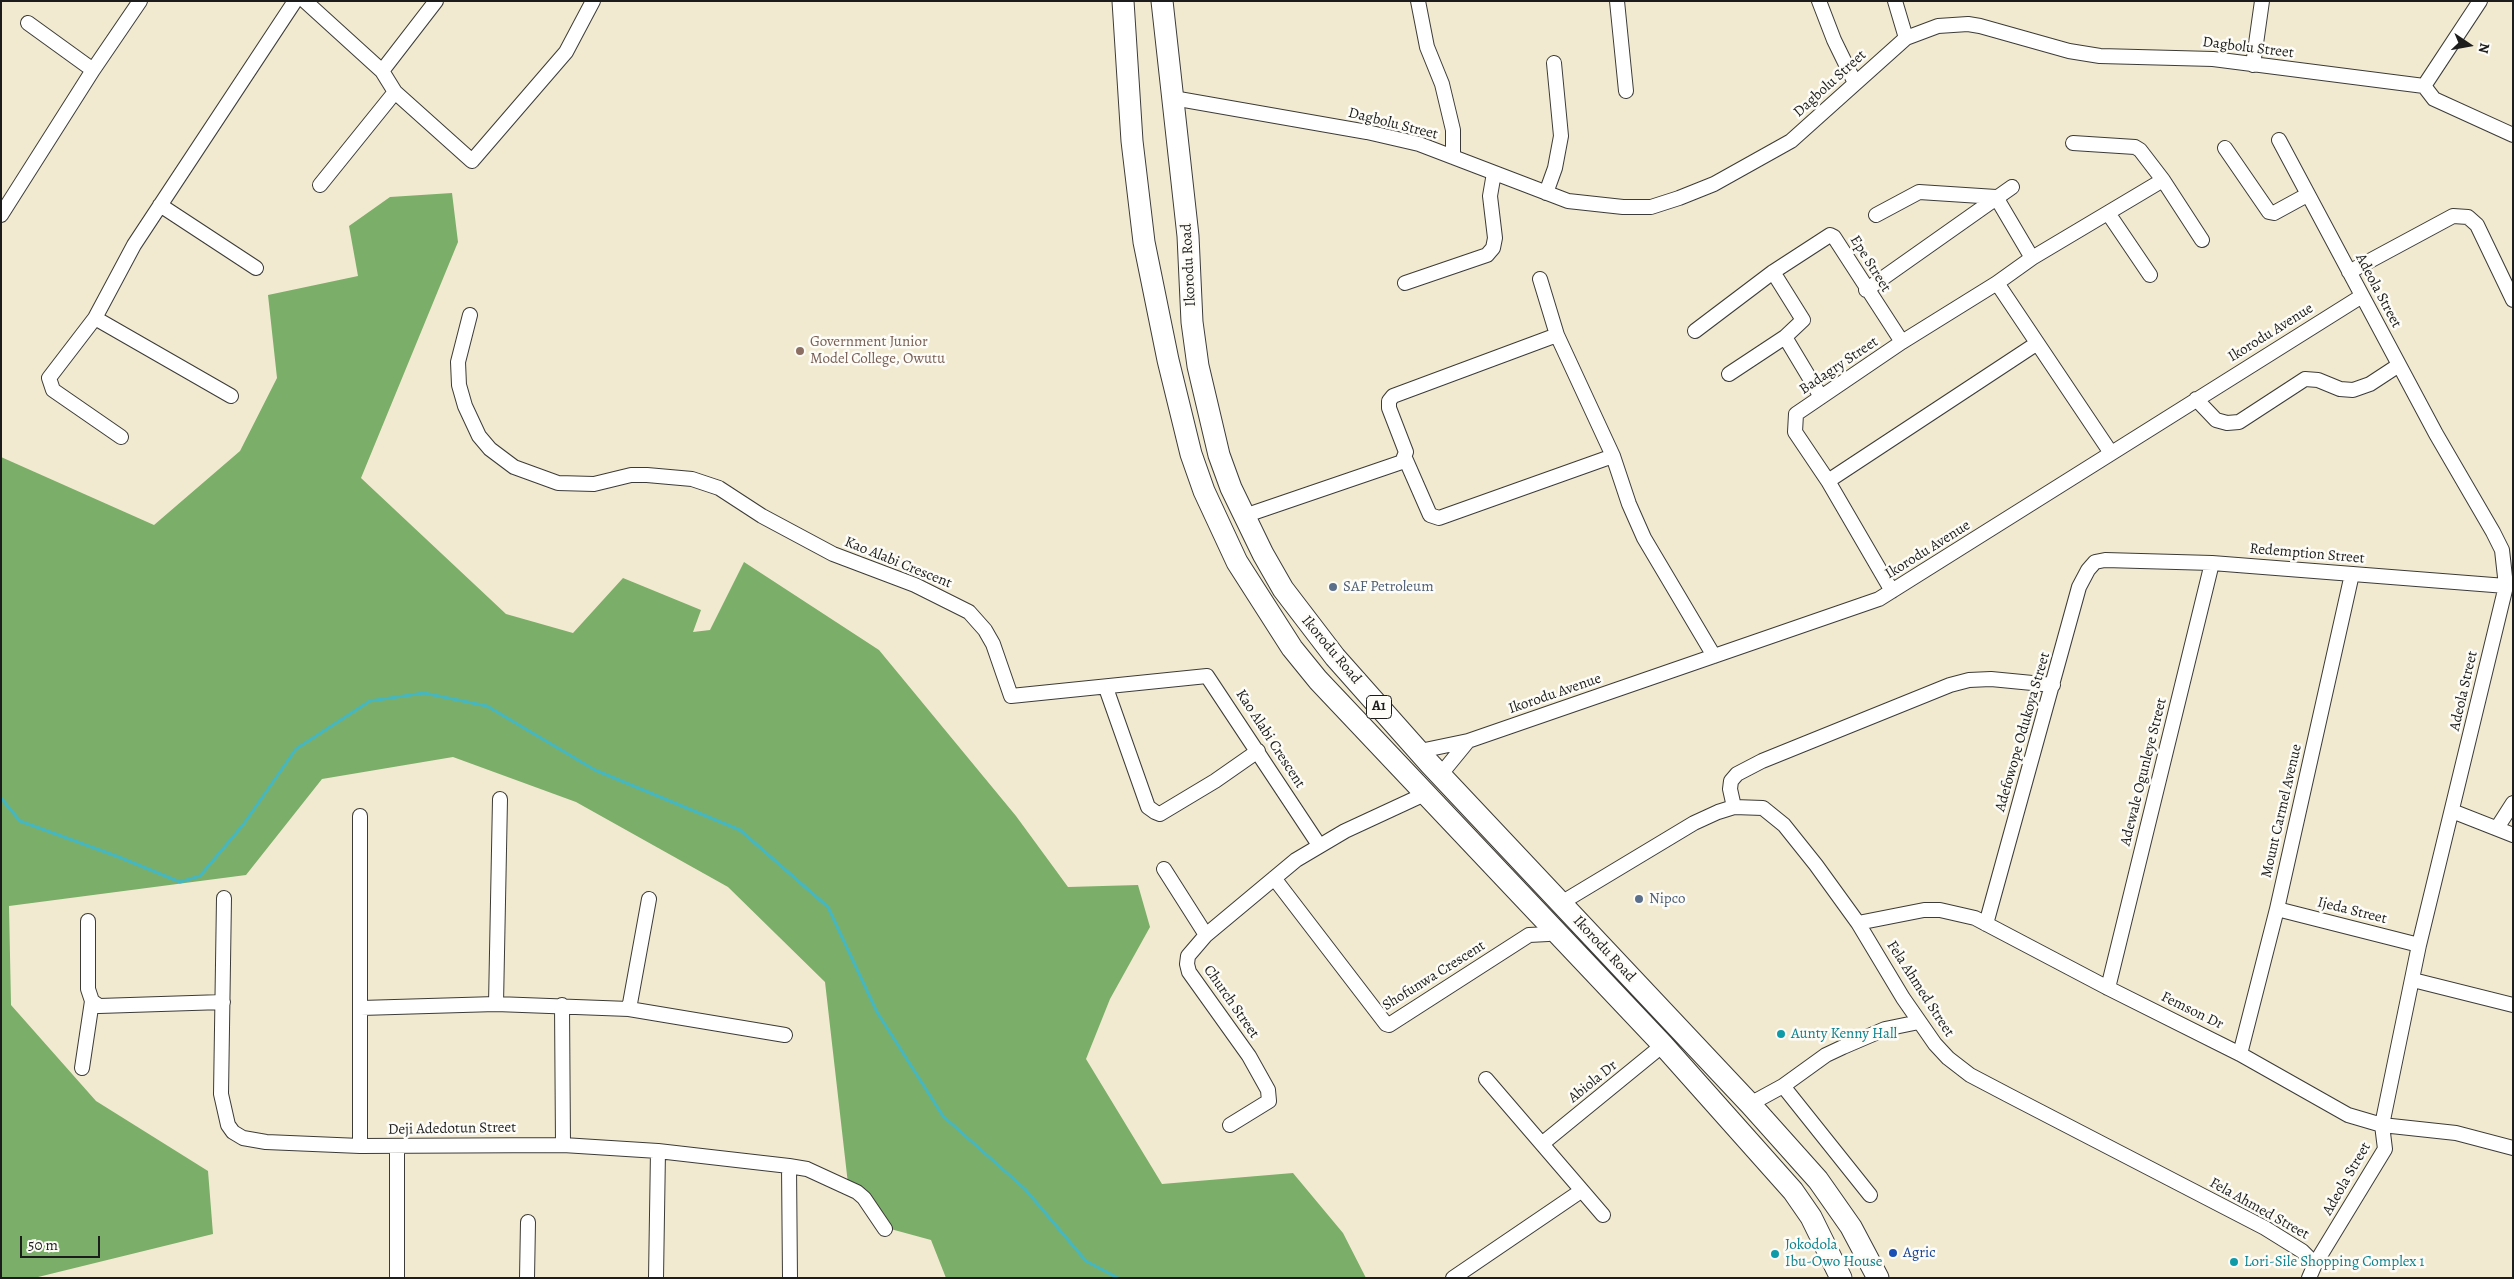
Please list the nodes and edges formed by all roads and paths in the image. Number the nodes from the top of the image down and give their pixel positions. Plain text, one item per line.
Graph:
1 (140, 1) edge
2 (295, 1) edge
3 (305, 1) edge
4 (436, 1) edge
5 (592, 1) edge
6 (1123, 1) edge
7 (1162, 1) edge
8 (1418, 1) edge
9 (1617, 1) edge
10 (1820, 1) edge
11 (1895, 1) edge
12 (2262, 1) edge
13 (2480, 1) edge
14 (28, 23) dead end
15 (1906, 38) junction
16 (1554, 63) dead end
17 (2253, 65) junction
18 (93, 70) junction
19 (382, 71) junction
20 (1854, 83) junction
21 (2424, 86) junction
22 (1626, 91) dead end
23 (395, 92) junction
24 (1173, 98) junction
25 (2513, 135) edge
26 (2279, 140) dead end
27 (2073, 143) dead end
28 (2225, 148) dead end
29 (1453, 158) junction
30 (1494, 174) junction
31 (2163, 180) junction
32 (320, 185) dead end
33 (2012, 187) dead end
34 (1546, 194) junction
35 (2307, 194) junction
36 (1996, 197) junction
37 (160, 205) junction
38 (2108, 214) junction
39 (1, 215) edge
40 (1876, 215) dead end
41 (2202, 240) dead end
42 (2032, 258) junction
43 (256, 268) dead end
44 (1773, 272) junction
45 (2349, 272) junction
46 (2150, 274) dead end
47 (1540, 279) dead end
48 (1405, 283) dead end
49 (1997, 283) junction
50 (1866, 290) junction
51 (2362, 296) junction
52 (2513, 300) edge
53 (470, 315) dead end
54 (95, 318) junction
55 (1695, 331) dead end
56 (1557, 335) junction
57 (1785, 337) junction
58 (1902, 342) junction
59 (2036, 344) junction
60 (2399, 365) junction
61 (1729, 374) dead end
62 (231, 396) dead end
63 (1821, 397) junction
64 (2196, 399) junction
65 (121, 437) dead end
66 (2111, 453) junction
67 (1613, 456) junction
68 (1405, 458) junction
69 (1828, 481) junction
70 (1244, 516) junction
71 (2507, 550) edge
72 (2105, 560) joint
73 (2212, 563) junction
74 (2352, 574) junction
75 (2506, 586) junction
76 (1892, 591) junction
77 (1714, 656) junction
78 (2053, 684) junction
79 (1106, 688) junction
80 (1468, 741) junction
81 (1258, 751) junction
82 (1420, 751) junction
83 (1441, 774) junction
84 (1426, 793) junction
85 (500, 799) dead end
86 (2513, 803) edge
87 (1734, 806) junction
88 (2452, 811) junction
89 (360, 816) dead end
90 (2497, 828) junction
91 (2513, 835) edge
92 (1319, 845) junction
93 (1164, 869) dead end
94 (1274, 878) junction
95 (224, 898) dead end
96 (649, 900) dead end
97 (1561, 903) junction
98 (2276, 909) junction
99 (88, 921) dead end
100 (1858, 923) junction
101 (1986, 924) junction
102 (1556, 930) junction
103 (1206, 935) junction
104 (2419, 944) junction
105 (2413, 980) junction
106 (2108, 988) junction
107 (92, 1001) junction
108 (223, 1002) junction
109 (496, 1004) junction
110 (562, 1005) junction
111 (2513, 1005) edge
112 (361, 1008) junction
113 (629, 1009) junction
114 (1919, 1022) junction
115 (785, 1035) dead end
116 (1663, 1045) junction
117 (2240, 1054) junction
118 (82, 1068) dead end
119 (1486, 1079) dead end
120 (1783, 1086) junction
121 (1750, 1104) junction
122 (1230, 1124) dead end
123 (2382, 1125) junction
124 (1543, 1143) junction
125 (563, 1145) junction
126 (360, 1146) junction
127 (397, 1146) junction
128 (2513, 1148) edge
129 (658, 1151) junction
130 (789, 1166) junction
131 (1581, 1191) junction
132 (1870, 1195) dead end
133 (1603, 1215) dead end
134 (528, 1222) dead end
135 (885, 1229) dead end
136 (2315, 1264) junction
137 (397, 1278) edge
138 (527, 1278) edge
139 (656, 1278) edge
140 (790, 1278) edge
141 (1453, 1278) edge
142 (1841, 1278) edge
143 (1878, 1278) edge
144 (2309, 1278) edge

1 - 18 street
2 - 37 street
3 - 19 street
4 - 19 street
5 - 23 street
6 - 84 highway, Ikorodu Road / A1
7 - 24 highway, Ikorodu Road / A1
8 - 29 street
9 - 22 street
10 - 20 street
11 - 15 street
12 - 17 street
13 - 21 street
14 - 18 street
15 - 17 street, Dagbolu Street
15 - 20 street, Dagbolu Street
16 - 34 street
17 - 21 street, Dagbolu Street
18 - 39 street
19 - 23 street
20 - 34 street, Dagbolu Street
21 - 25 street
23 - 32 street
24 - 29 street, Dagbolu Street
24 - 70 highway, Ikorodu Road / A1
26 - 35 street, Adeola Street
27 - 31 street
28 - 35 street
29 - 30 street, Dagbolu Street
30 - 34 street, Dagbolu Street
30 - 48 street
31 - 38 street, Badagry Street
31 - 41 street
33 - 36 street
35 - 45 street, Adeola Street
36 - 40 street
36 - 42 street
36 - 50 street
37 - 43 street
37 - 54 street
38 - 42 street, Badagry Street
38 - 46 street
42 - 49 street, Badagry Street
44 - 50 street, Epe Street
44 - 55 street
44 - 57 street
45 - 51 street, Adeola Street
45 - 52 street
47 - 56 street
49 - 58 street, Badagry Street
49 - 59 street
50 - 58 street, Epe Street
51 - 60 street, Adeola Street
51 - 64 street, Ikorodu Avenue
53 - 79 street, Kao Alabi Crescent
54 - 62 street
54 - 65 street
56 - 67 street
56 - 68 street
57 - 61 street
57 - 63 street
58 - 63 street, Badagry Street
59 - 66 street
59 - 69 street
60 - 64 street
60 - 71 street, Adeola Street
63 - 69 street, Badagry Street
64 - 66 street, Ikorodu Avenue
66 - 76 street, Ikorodu Avenue
67 - 68 street
67 - 77 street
68 - 70 street
69 - 76 street, Badagry Street
70 - 82 highway, Ikorodu Road / A1
71 - 75 street, Adeola Street
72 - 73 street, Redemption Street
72 - 78 street, Adefowope Odukoya Street
73 - 74 street, Redemption Street
73 - 106 street, Adewale Ogunleye Street
74 - 75 street, Redemption Street
74 - 98 street, Mount Carmel Avenue
75 - 88 street, Adeola Street
76 - 77 street, Ikorodu Avenue
77 - 80 street, Ikorodu Avenue
78 - 87 street
78 - 101 street, Adefowope Odukoya Street
79 - 81 street, Kao Alabi Crescent
79 - 81 street
80 - 82 street, Ikorodu Avenue
80 - 83 street
81 - 92 street, Kao Alabi Crescent
82 - 83 highway, Ikorodu Road / A1
83 - 97 highway, Ikorodu Road / A1
84 - 92 street, Church Street
84 - 102 highway, Ikorodu Road / A1
85 - 109 street
86 - 90 street
87 - 97 street, Fela Ahmed Street
87 - 100 street, Fela Ahmed Street
88 - 90 street
88 - 104 street, Adeola Street
89 - 112 street
90 - 91 street
92 - 94 street, Church Street
93 - 103 street
94 - 102 street, Shofunwa Crescent
94 - 103 street, Church Street
95 - 108 street, Deji Adedotun Street
96 - 113 street
97 - 121 highway, Ikorodu Road / A1
98 - 104 street, Ijeda Street
98 - 117 street, Mount Carmel Avenue
99 - 107 street
100 - 101 street, Femson Dr
100 - 114 street, Fela Ahmed Street
101 - 106 street, Femson Dr
102 - 116 highway, Ikorodu Road / A1
103 - 122 street, Church Street
104 - 105 street, Adeola Street
105 - 111 street
105 - 123 street, Adeola Street
106 - 117 street, Femson Dr
107 - 108 street
107 - 118 street
108 - 126 street, Deji Adedotun Street
109 - 110 street
109 - 112 street
110 - 113 street
110 - 125 street
112 - 126 street
113 - 115 street
114 - 120 street
114 - 136 street, Fela Ahmed Street
116 - 124 street, Abiola Dr
116 - 142 highway, Ikorodu Road / A1
117 - 123 street, Femson Dr
119 - 124 street
120 - 121 street
120 - 132 street
121 - 143 highway, Ikorodu Road / A1
123 - 128 street, Femson Dr
123 - 136 street, Adeola Street
124 - 131 street
125 - 127 street, Deji Adedotun Street
125 - 129 street, Deji Adedotun Street
126 - 127 street, Deji Adedotun Street
127 - 137 street
129 - 130 street, Deji Adedotun Street
129 - 139 street
130 - 135 street, Deji Adedotun Street
130 - 140 street
131 - 133 street
131 - 141 street
134 - 138 street
136 - 144 street, Adeola Street

